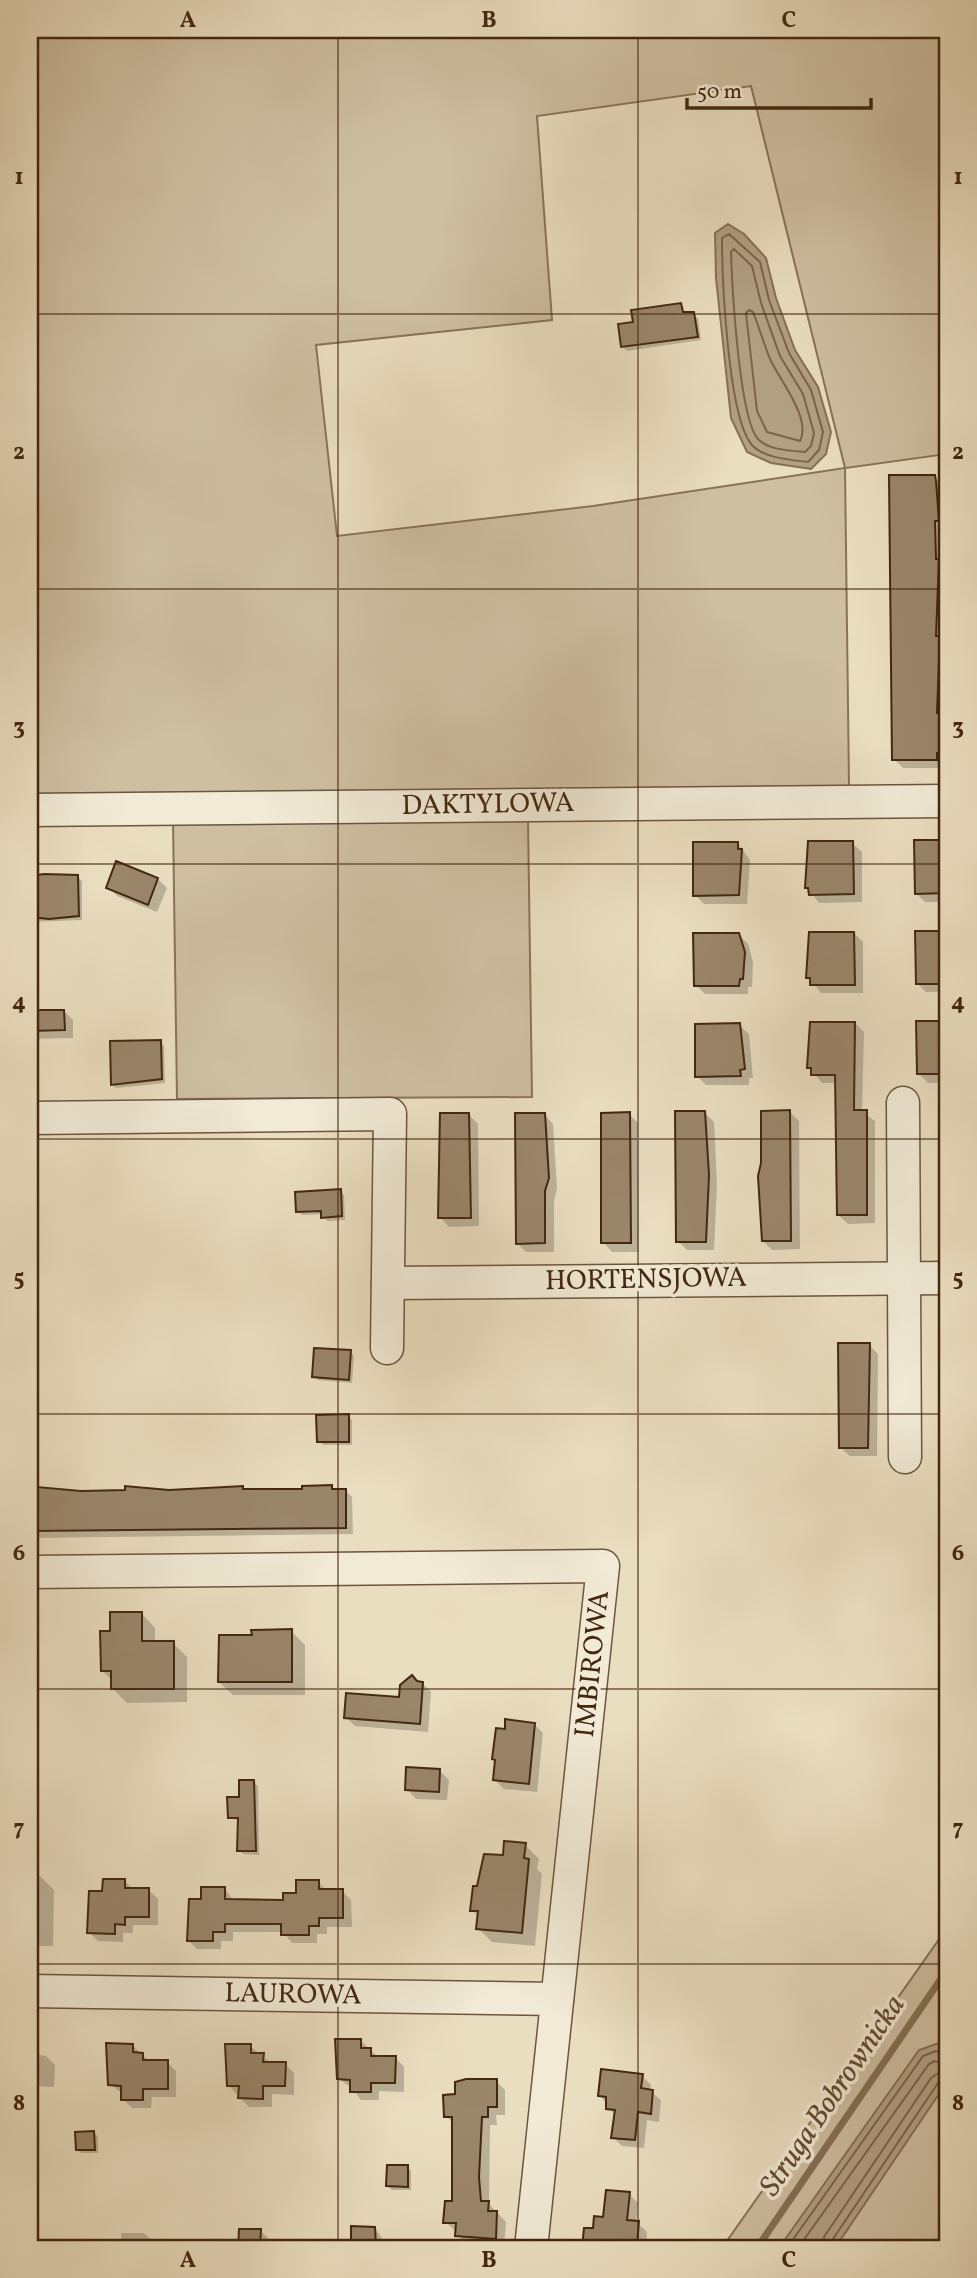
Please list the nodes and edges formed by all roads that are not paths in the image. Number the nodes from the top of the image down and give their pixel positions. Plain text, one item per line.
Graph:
1 (947, 801) edge
2 (30, 810) edge
3 (902, 1103) dead end
4 (30, 1118) edge
5 (904, 1278) junction
6 (947, 1278) edge
7 (388, 1283) junction
8 (387, 1348) dead end
9 (905, 1457) dead end
10 (30, 1572) edge
11 (30, 1991) edge
12 (557, 1999) junction
13 (531, 2248) edge

1 - 2 street, DAKTYLOWA
3 - 5 street
4 - 7 street
5 - 6 street, HORTENSJOWA
5 - 7 street, HORTENSJOWA
5 - 9 street
7 - 8 street
10 - 12 street, IMBIROWA
11 - 12 street, LAUROWA
12 - 13 street, IMBIROWA

